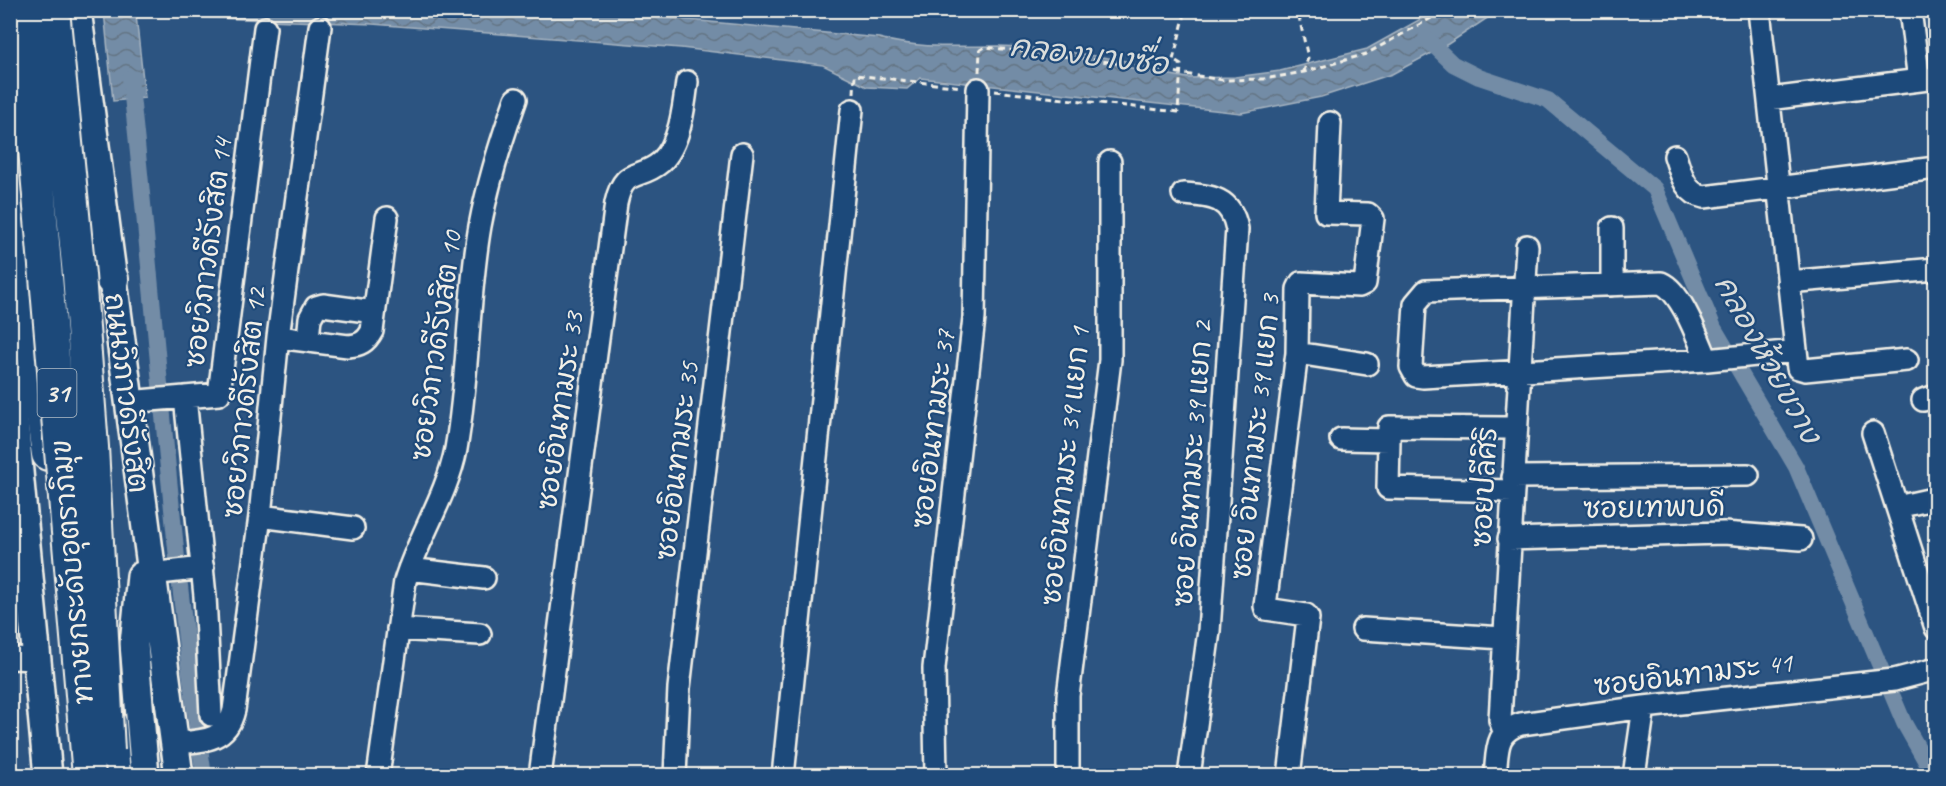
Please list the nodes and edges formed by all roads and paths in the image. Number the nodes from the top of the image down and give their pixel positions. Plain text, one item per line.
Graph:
1 (22, 10) edge
2 (47, 10) edge
3 (53, 10) edge
4 (1184, 10) edge
5 (1265, 10) edge
6 (1446, 10) edge
7 (1759, 10) edge
8 (1910, 10) edge
9 (77, 11) edge
10 (320, 27) dead end
11 (265, 28) dead end
12 (979, 54) dead end
13 (53, 72) junction
14 (1304, 72) junction
15 (1181, 75) junction
16 (1927, 79) edge
17 (687, 82) dead end
18 (978, 89) junction
19 (516, 99) dead end
20 (1768, 99) junction
21 (852, 110) joint
22 (1330, 123) dead end
23 (10, 136) edge
24 (742, 154) dead end
25 (1675, 156) dead end
26 (1110, 162) dead end
27 (1935, 168) edge
28 (1778, 188) junction
29 (1183, 194) dead end
30 (387, 218) dead end
31 (1612, 228) dead end
32 (1527, 246) dead end
33 (1935, 269) edge
34 (112, 279) junction
35 (1788, 282) junction
36 (1612, 285) junction
37 (1524, 289) junction
38 (374, 312) junction
39 (278, 337) junction
40 (308, 339) junction
41 (1796, 351) junction
42 (1297, 354) junction
43 (1724, 358) junction
44 (1907, 360) dead end
45 (1367, 364) dead end
46 (1519, 372) junction
47 (10, 378) edge
48 (181, 398) junction
49 (139, 401) junction
50 (1506, 428) dead end
51 (1874, 432) dead end
52 (13, 436) edge
53 (1341, 439) dead end
54 (1389, 441) junction
55 (1748, 475) dead end
56 (1513, 484) junction
57 (1933, 499) dead end
58 (1897, 507) junction
59 (260, 516) junction
60 (353, 528) dead end
61 (145, 535) junction
62 (1801, 538) dead end
63 (1509, 539) junction
64 (409, 569) junction
65 (177, 571) junction
66 (484, 578) dead end
67 (25, 604) edge
68 (1935, 628) edge
69 (398, 629) junction
70 (1363, 629) dead end
71 (480, 634) dead end
72 (1503, 638) junction
73 (10, 658) edge
74 (37, 659) junction
75 (1935, 669) edge
76 (1644, 707) junction
77 (211, 715) dead end
78 (1504, 731) junction
79 (189, 741) junction
80 (144, 766) edge
81 (88, 770) edge
82 (179, 776) edge
83 (378, 776) edge
84 (540, 776) edge
85 (675, 776) edge
86 (783, 776) edge
87 (936, 776) edge
88 (1068, 776) edge
89 (1189, 776) edge
90 (1289, 776) edge
91 (1495, 776) edge
92 (1634, 776) edge

1 - 81 highway, ทางยกระดับอุตราภิมุข / 31, bridge
2 - 13 highway, ถนนวิภาวดีรังสิต / 31
3 - 81 highway, ทางยกระดับอุตราภิมุข / 31, bridge
4 - 15 path
5 - 14 path
6 - 14 path
7 - 20 street
8 - 16 street
9 - 34 main road, ถนนวิภาวดีรังสิต
10 - 39 street, ซอยวิภาวดีรังสิต 12
11 - 48 street, ซอยวิภาวดีรังสิต 14
12 - 15 path
13 - 34 highway
13 - 81 highway, ถนนวิภาวดีรังสิต / 31
14 - 15 path
15 - 18 path
16 - 20 street
17 - 84 street, ซอยอินทามระ 33
18 - 21 path
18 - 87 street, ซอยอินทามระ 37
19 - 64 street, ซอยวิภาวดีรังสิต 10
20 - 28 street
21 - 86 street
22 - 42 street, ซอย อินทามระ 39 แยก 3
23 - 81 highway, 31
24 - 85 street, ซอยอินทามระ 35
25 - 28 street
26 - 88 street, ซอยอินทามระ 39 แยก 1
27 - 28 street
28 - 35 street
29 - 89 street, ซอย อินทามระ 39 แยก 2
30 - 38 street
31 - 36 street
32 - 37 street, ซอยปลีศิริ
33 - 35 street
34 - 49 main road, ถนนวิภาวดีรังสิต
35 - 41 street
36 - 37 street
36 - 43 street
37 - 46 street, ซอยปลีศิริ
37 - 46 street
38 - 40 street
38 - 40 street
39 - 40 street
39 - 59 street, ซอยวิภาวดีรังสิต 12
41 - 43 street
41 - 44 street
42 - 45 street
42 - 90 street, ซอย อินทามระ 39 แยก 3
43 - 46 street
46 - 56 street, ซอยปลีศิริ
47 - 52 main road, 31
48 - 49 street, ซอยวิภาวดีรังสิต 14
48 - 65 street
49 - 61 main road, ถนนวิภาวดีรังสิต
50 - 54 street
51 - 58 street
52 - 67 main road, 31
53 - 54 street
54 - 56 street
55 - 56 street
56 - 63 street, ซอยปลีศิริ
57 - 58 street
58 - 68 street
59 - 60 street
59 - 79 street, ซอยวิภาวดีรังสิต 12
61 - 65 main road, ถนนวิภาวดีรังสิต
61 - 80 main road
62 - 63 street, ซอยเทพบดี
63 - 72 street, ซอยปลีศิริ
64 - 66 street
64 - 69 street, ซอยวิภาวดีรังสิต 10
65 - 77 street
65 - 79 main road, ถนนวิภาวดีรังสิต
67 - 74 main road, 31
67 - 81 main road, 31
69 - 71 street
69 - 83 street, ซอยวิภาวดีรังสิต 10
70 - 72 street
72 - 78 street, ซอยปลีศิริ
73 - 74 street
74 - 81 main road, 31
75 - 76 street, ซอยอินทามระ 41
76 - 78 street, ซอยอินทามระ 41
76 - 92 street
78 - 91 street
79 - 82 main road, ถนนวิภาวดีรังสิต

